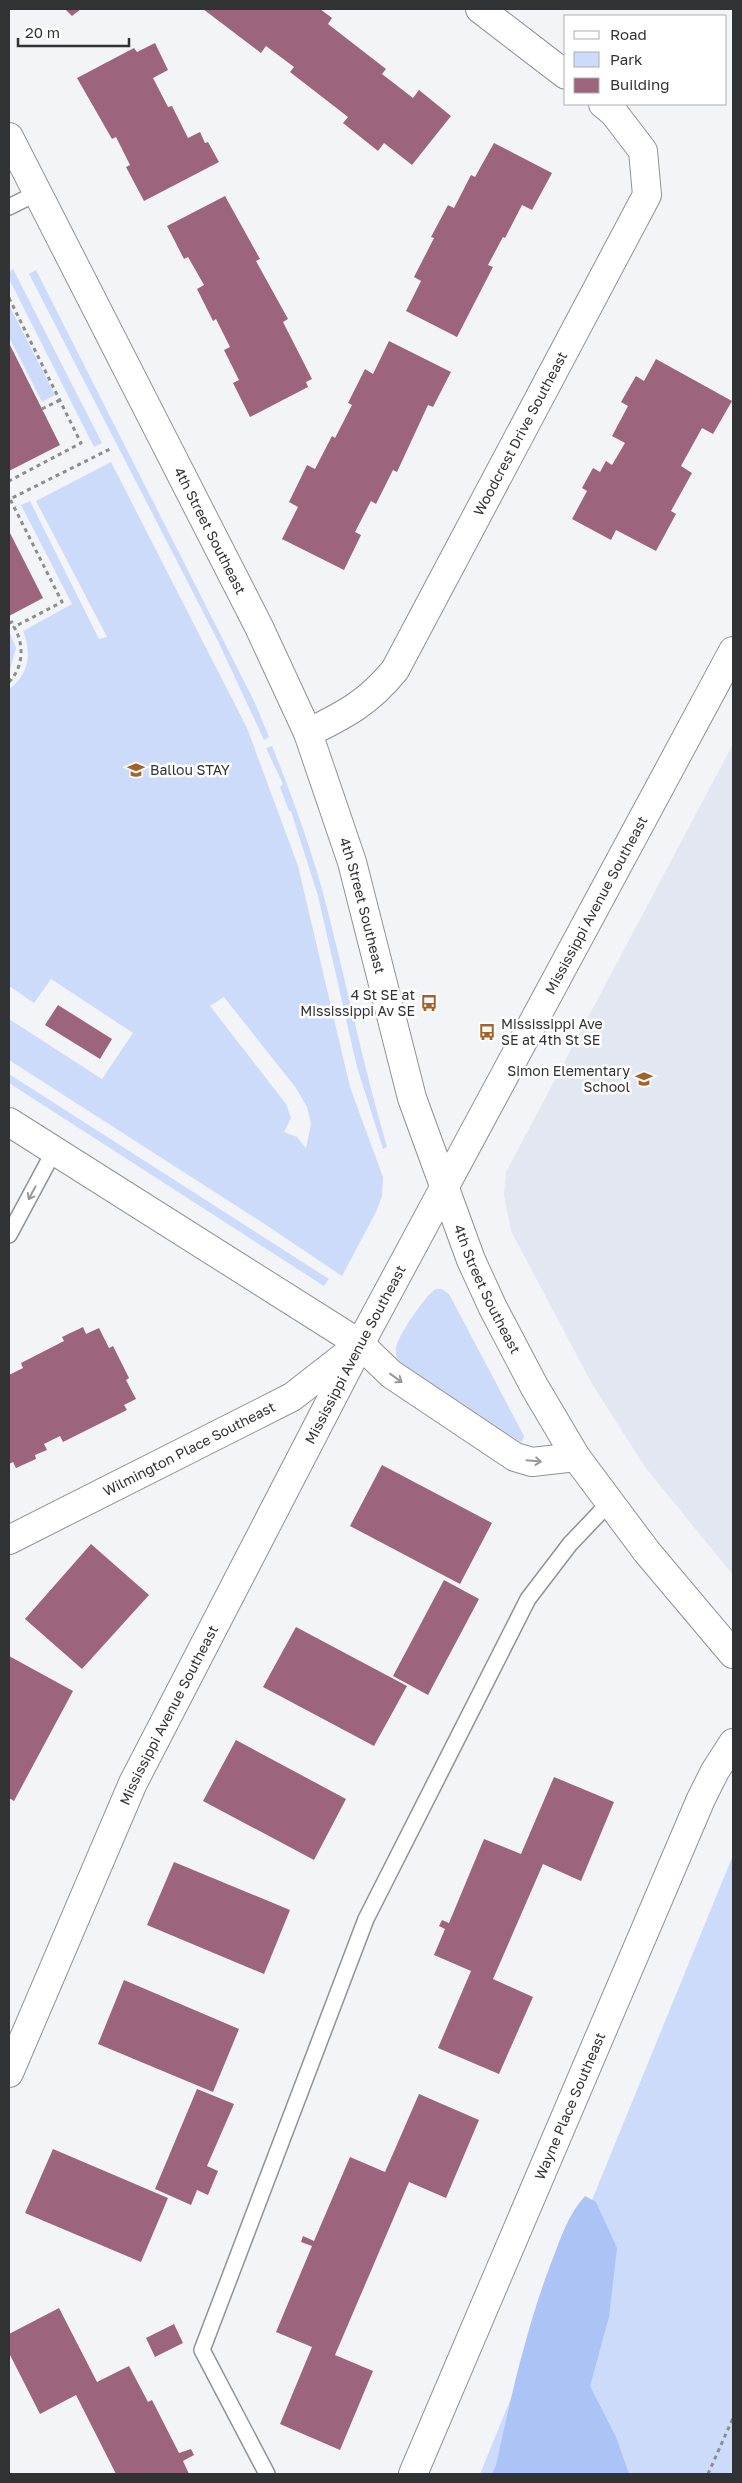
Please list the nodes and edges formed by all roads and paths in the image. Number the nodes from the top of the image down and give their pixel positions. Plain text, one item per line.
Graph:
1 (480, 9) edge
2 (564, 73) edge
3 (604, 105) edge
4 (9, 137) edge
5 (37, 193) junction
6 (9, 207) edge
7 (9, 298) edge
8 (60, 400) junction
9 (42, 409) dead end
10 (110, 449) dead end
11 (9, 481) edge
12 (9, 498) edge
13 (9, 623) edge
14 (14, 627) junction
15 (733, 651) edge
16 (9, 682) edge
17 (308, 733) junction
18 (9, 1122) edge
19 (54, 1151) junction
20 (444, 1190) junction
21 (9, 1235) edge
22 (360, 1344) junction
23 (576, 1457) junction
24 (610, 1502) junction
25 (9, 1540) edge
26 (733, 1654) edge
27 (733, 1743) edge
28 (9, 2074) edge
29 (733, 2418) edge
30 (267, 2474) edge
31 (413, 2474) edge
32 (708, 2474) edge

1 - 2 street
3 - 17 street, Woodcrest Drive Southeast
4 - 5 street, 4th Street Southeast
5 - 6 lane
5 - 17 street, 4th Street Southeast
7 - 8 path
8 - 9 path
8 - 11 path
10 - 12 path
12 - 14 path
13 - 14 path
14 - 16 path
15 - 20 street, Mississippi Avenue Southeast
17 - 20 street, 4th Street Southeast
18 - 19 street
19 -> 21 lane
19 - 22 street
20 - 22 street, Mississippi Avenue Southeast
20 - 23 street, 4th Street Southeast
22 -> 23 street
22 - 25 street, Wilmington Place Southeast
22 - 28 street, Mississippi Avenue Southeast
23 - 24 street, 4th Street Southeast
24 - 26 street, 4th Street Southeast
24 - 30 lane
27 - 31 street, Wayne Place Southeast
29 - 32 path

